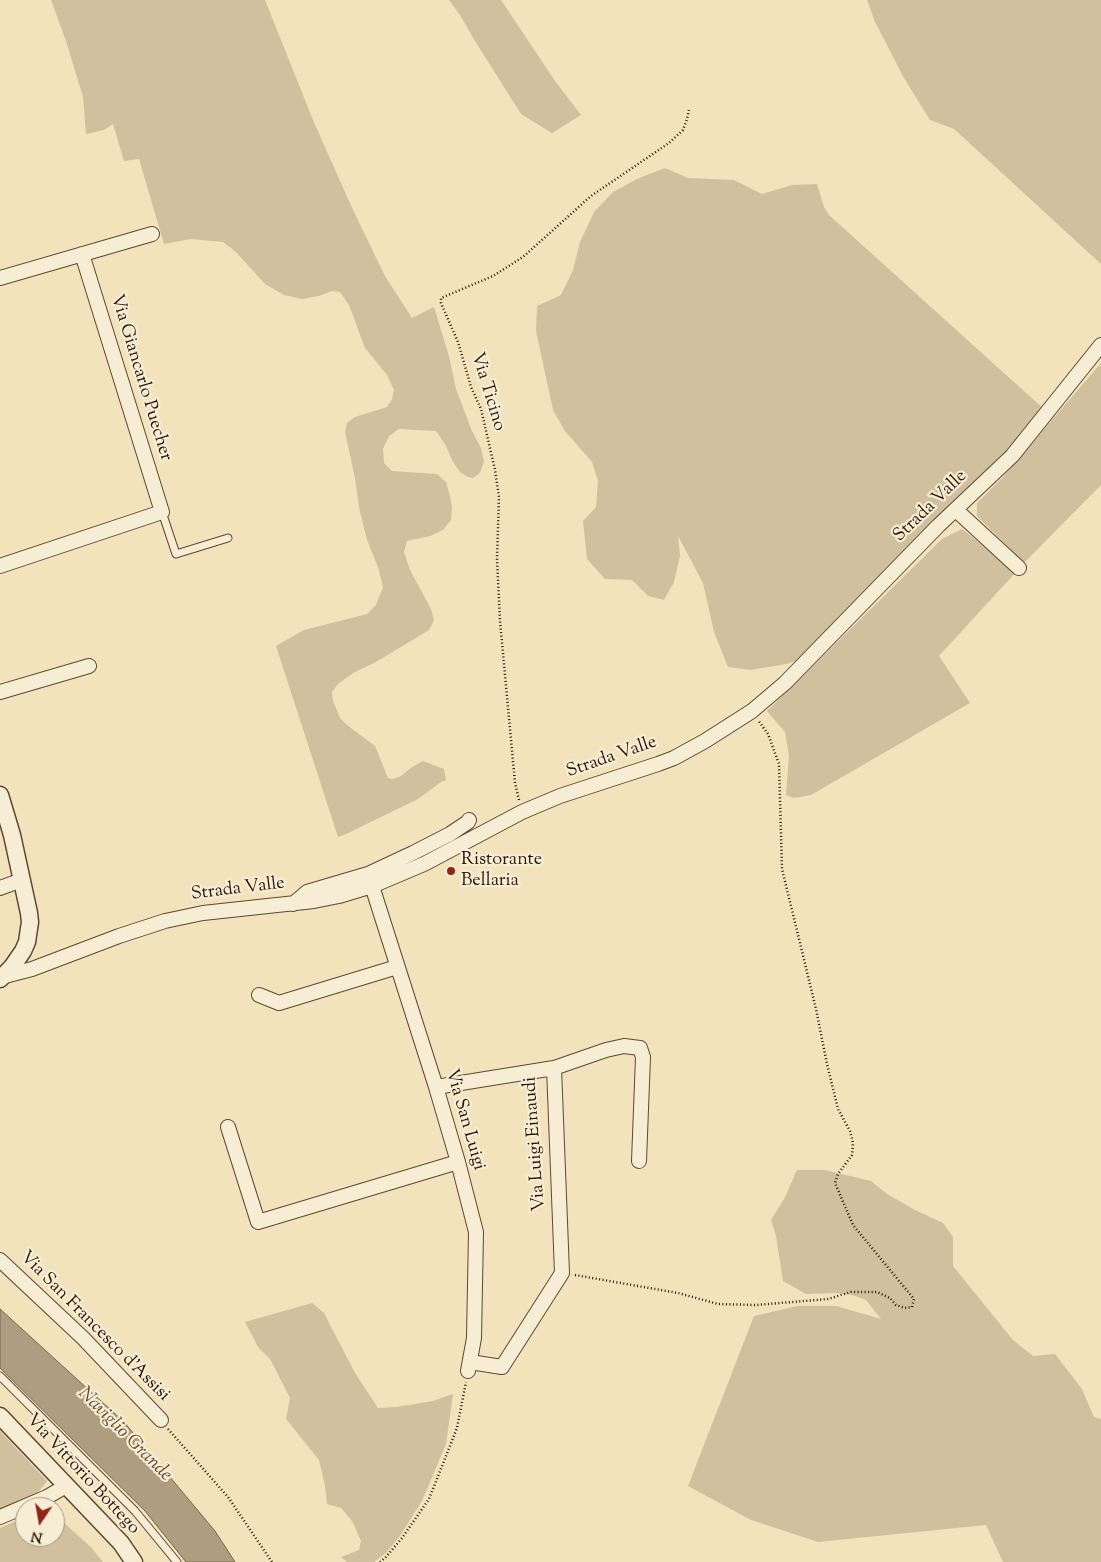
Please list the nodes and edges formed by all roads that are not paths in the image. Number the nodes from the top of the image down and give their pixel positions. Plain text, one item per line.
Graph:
1 (152, 234) dead end
2 (82, 254) junction
3 (0, 278) edge
4 (1101, 345) edge
5 (956, 510) junction
6 (162, 512) junction
7 (228, 538) dead end
8 (0, 566) edge
9 (1019, 568) dead end
10 (89, 666) dead end
11 (0, 692) edge
12 (0, 795) edge
13 (470, 820) dead end
14 (22, 880) junction
15 (372, 886) junction
16 (0, 888) edge
17 (293, 904) junction
18 (397, 967) junction
19 (2, 977) edge
20 (258, 995) dead end
21 (554, 1068) junction
22 (436, 1088) junction
23 (228, 1127) dead end
24 (458, 1162) junction
25 (639, 1162) dead end
26 (0, 1260) edge
27 (469, 1366) joint
28 (0, 1376) edge
29 (0, 1416) edge
30 (161, 1420) road end
31 (66, 1486) junction
32 (0, 1517) edge
33 (134, 1562) edge
34 (177, 1562) edge

1 - 2 street
2 - 3 street
2 - 6 street, Via Giancarlo Puecher
4 - 5 street, Strada Valle
5 - 9 street
5 - 15 street, Strada Valle
6 - 7 lane
6 - 8 street
10 - 11 street
12 - 14 street
13 - 17 street
14 - 16 street
14 - 19 street
15 - 17 street, Strada Valle
15 - 18 street, Via San Luigi
17 - 19 street, Strada Valle
18 - 20 street
18 - 22 street, Via San Luigi
21 - 22 street, Via Luigi Einaudi
21 - 25 street
21 - 27 street, Via Luigi Einaudi
22 - 24 street, Via San Luigi
23 - 24 street
24 - 27 street, Via San Luigi
26 - 30 street, Via San Francesco d'Assisi
28 - 34 lane
29 - 31 street, Via Vittorio Bottego
31 - 32 street
31 - 33 street, Via Vittorio Bottego

